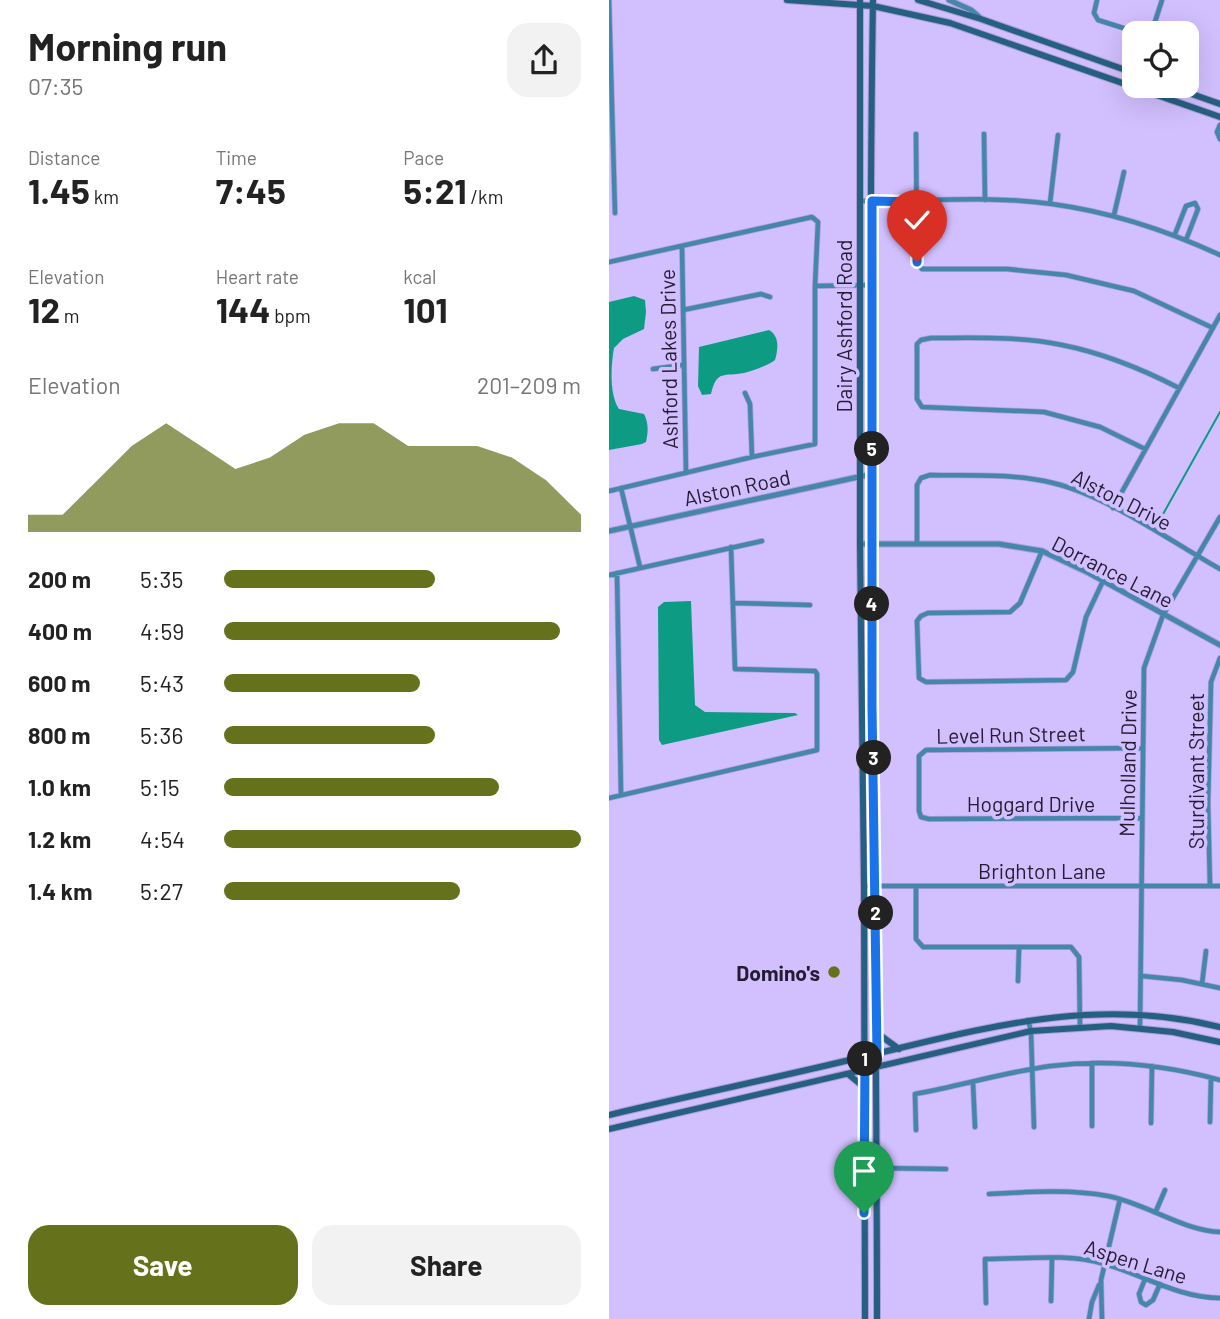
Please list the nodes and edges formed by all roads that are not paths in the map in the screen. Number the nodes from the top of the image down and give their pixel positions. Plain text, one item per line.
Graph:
1 (609, 0) edge
2 (787, 0) edge
3 (918, 0) edge
4 (949, 0) edge
5 (1097, 0) edge
6 (1162, 0) edge
7 (860, 2) edge
8 (873, 3) edge
9 (981, 19) junction
10 (1155, 21) edge
11 (1122, 28) edge
12 (1017, 33) junction
13 (1014, 44) junction
14 (1119, 68) junction
15 (1122, 69) edge
16 (1116, 80) junction
17 (1199, 97) edge
18 (860, 103) junction
19 (873, 103) junction
20 (1220, 104) edge
21 (1220, 117) edge
22 (1220, 125) edge
23 (916, 134) dead end
24 (984, 134) dead end
25 (1058, 135) dead end
26 (1220, 139) edge
27 (1124, 172) dead end
28 (861, 201) junction
29 (872, 201) junction
30 (985, 201) junction
31 (917, 202) junction
32 (1050, 203) junction
33 (615, 213) dead end
34 (1114, 215) junction
35 (1175, 234) junction
36 (1186, 240) junction
37 (681, 246) junction
38 (1220, 255) edge
39 (609, 262) edge
40 (860, 285) junction
41 (871, 285) junction
42 (815, 286) junction
43 (770, 297) dead end
44 (683, 310) junction
45 (1220, 315) edge
46 (1213, 328) junction
47 (683, 365) junction
48 (653, 369) dead end
49 (1179, 388) junction
50 (745, 393) dead end
51 (1145, 449) junction
52 (752, 457) junction
53 (686, 473) junction
54 (872, 474) junction
55 (860, 476) junction
56 (621, 488) junction
57 (609, 491) edge
58 (1113, 508) junction
59 (1220, 517) edge
60 (630, 527) junction
61 (609, 531) edge
62 (762, 541) dead end
63 (860, 544) junction
64 (872, 544) junction
65 (917, 544) junction
66 (731, 547) junction
67 (1042, 551) junction
68 (1198, 557) junction
69 (640, 567) junction
70 (1220, 569) edge
71 (617, 573) junction
72 (609, 575) edge
73 (1103, 581) junction
74 (733, 603) junction
75 (810, 605) dead end
76 (1163, 615) junction
77 (1220, 645) edge
78 (1220, 658) edge
79 (861, 706) junction
80 (872, 706) junction
81 (1142, 748) junction
82 (621, 795) junction
83 (609, 798) edge
84 (921, 817) joint
85 (1142, 818) junction
86 (864, 886) junction
87 (876, 886) junction
88 (916, 886) junction
89 (1210, 886) junction
90 (1220, 886) edge
91 (1142, 887) junction
92 (1019, 948) junction
93 (1206, 951) dead end
94 (1142, 976) junction
95 (1018, 981) dead end
96 (1202, 984) junction
97 (1220, 988) edge
98 (1080, 1014) junction
99 (1140, 1014) junction
100 (1028, 1020) junction
101 (1080, 1027) junction
102 (1219, 1027) edge
103 (1140, 1028) junction
104 (1031, 1031) junction
105 (877, 1033) junction
106 (1217, 1041) edge
107 (899, 1049) junction
108 (877, 1054) junction
109 (865, 1057) junction
110 (1092, 1063) junction
111 (1152, 1066) junction
112 (877, 1067) junction
113 (1032, 1069) junction
114 (865, 1070) junction
115 (848, 1074) junction
116 (1211, 1078) junction
117 (1220, 1080) edge
118 (974, 1083) junction
119 (865, 1088) junction
120 (609, 1115) edge
121 (1210, 1122) dead end
122 (1151, 1123) dead end
123 (1092, 1126) dead end
124 (975, 1127) dead end
125 (1034, 1127) dead end
126 (609, 1129) edge
127 (916, 1130) dead end
128 (877, 1168) junction
129 (946, 1169) dead end
130 (1165, 1190) dead end
131 (989, 1194) dead end
132 (1120, 1199) junction
133 (1156, 1211) junction
134 (1220, 1232) edge
135 (1052, 1259) junction
136 (1104, 1264) junction
137 (1145, 1279) junction
138 (1101, 1280) junction
139 (1160, 1284) junction
140 (1220, 1298) edge
141 (1051, 1301) dead end
142 (986, 1303) dead end
143 (865, 1319) edge
144 (877, 1319) edge
145 (1089, 1319) edge
146 (1102, 1319) edge

1 - 33 street
2 - 7 main road
3 - 9 main road
4 - 9 street
5 - 11 street
6 - 10 street
7 - 8 main road
7 - 18 main road, Dairy Ashford Road
8 - 13 main road
8 - 19 main road, Dairy Ashford Road
9 - 12 main road
12 - 13 main road
12 - 14 main road
13 - 16 main road
14 - 15 main road
14 - 16 main road
16 - 21 main road
17 - 20 main road
18 - 19 main road
18 - 28 main road, Dairy Ashford Road
19 - 29 main road, Dairy Ashford Road
22 - 26 street
23 - 31 street
24 - 30 street
25 - 32 street
27 - 34 street
28 - 29 street
28 - 40 main road, Dairy Ashford Road
29 - 31 street
29 - 41 main road, Dairy Ashford Road
30 - 31 street
30 - 32 street
31 - 46 street
32 - 34 street
34 - 35 street
35 - 36 street
35 - 36 street
36 - 38 street
37 - 39 street
37 - 42 street
37 - 44 street, Ashford Lakes Drive
40 - 41 street
40 - 42 street
40 - 55 main road, Dairy Ashford Road
41 - 54 main road, Dairy Ashford Road
42 - 52 street
43 - 44 street
44 - 47 street, Ashford Lakes Drive
45 - 46 street
46 - 49 street
47 - 48 street
47 - 53 street, Ashford Lakes Drive
49 - 51 street
49 - 51 street
50 - 52 street
51 - 58 street
52 - 53 street
53 - 56 street
54 - 55 street, Alston Road
54 - 64 main road, Dairy Ashford Road
55 - 60 street, Alston Road
55 - 63 main road, Dairy Ashford Road
56 - 57 street
56 - 60 street
58 - 65 street, Alston Drive
58 - 68 street, Alston Drive
59 - 68 street, Mulholland Drive
60 - 61 street, Alston Road
60 - 69 street
62 - 66 street
63 - 64 street, Dorrance Lane
63 - 79 main road, Dairy Ashford Road
64 - 65 street, Dorrance Lane
64 - 80 main road, Dairy Ashford Road
65 - 67 street, Dorrance Lane
66 - 69 street
66 - 74 street
67 - 73 street, Dorrance Lane
67 - 73 street
68 - 70 street, Alston Drive
68 - 76 street, Mulholland Drive
69 - 71 street
71 - 72 street
71 - 82 street
73 - 76 street, Dorrance Lane
74 - 75 street
74 - 82 street
76 - 77 street, Dorrance Lane
76 - 81 street, Mulholland Drive
78 - 89 street, Sturdivant Street
79 - 80 main road
79 - 86 main road, Dairy Ashford Road
80 - 87 main road, Dairy Ashford Road
81 - 84 street, Level Run Street
81 - 85 street, Mulholland Drive
82 - 83 street
84 - 85 street, Hoggard Drive
85 - 91 street, Mulholland Drive
86 - 87 street, Brighton Lane
86 - 109 main road, Dairy Ashford Road
87 - 88 street, Brighton Lane
87 - 105 main road, Dairy Ashford Road
88 - 91 street, Brighton Lane
88 - 92 street
89 - 90 street, Brighton Lane
89 - 91 street, Brighton Lane
91 - 94 street, Mulholland Drive
92 - 95 street
92 - 98 street
93 - 96 street
94 - 96 street
94 - 99 street, Mulholland Drive
96 - 97 street
98 - 99 main road
98 - 100 main road
98 - 101 street
99 - 102 main road
99 - 103 street, Mulholland Drive
100 - 104 street
100 - 107 main road
101 - 103 main road
101 - 104 main road
102 - 106 main road
103 - 106 main road
104 - 112 main road
104 - 113 street
105 - 107 main road
105 - 108 main road, Dairy Ashford Road
107 - 108 main road
108 - 109 main road
108 - 112 main road, Dairy Ashford Road
109 - 114 main road, Dairy Ashford Road
109 - 120 main road
110 - 111 street
110 - 113 street
110 - 123 street
111 - 116 street
111 - 122 street
112 - 114 main road
112 - 128 main road, Dairy Ashford Road
113 - 118 street
113 - 125 street
114 - 115 main road
114 - 119 main road, Dairy Ashford Road
115 - 119 main road
115 - 126 main road
116 - 117 street
116 - 121 street
118 - 124 street
118 - 127 street
119 - 143 main road, Dairy Ashford Road
128 - 129 street
128 - 144 main road, Dairy Ashford Road
130 - 133 street
131 - 132 street
132 - 133 street
132 - 136 street
133 - 134 street
135 - 136 street, Aspen Lane
135 - 141 street
135 - 142 street, Aspen Lane
136 - 137 street, Aspen Lane
136 - 138 street
137 - 139 street, Aspen Lane
137 - 139 street
138 - 145 street
138 - 146 street
139 - 140 street, Aspen Lane

